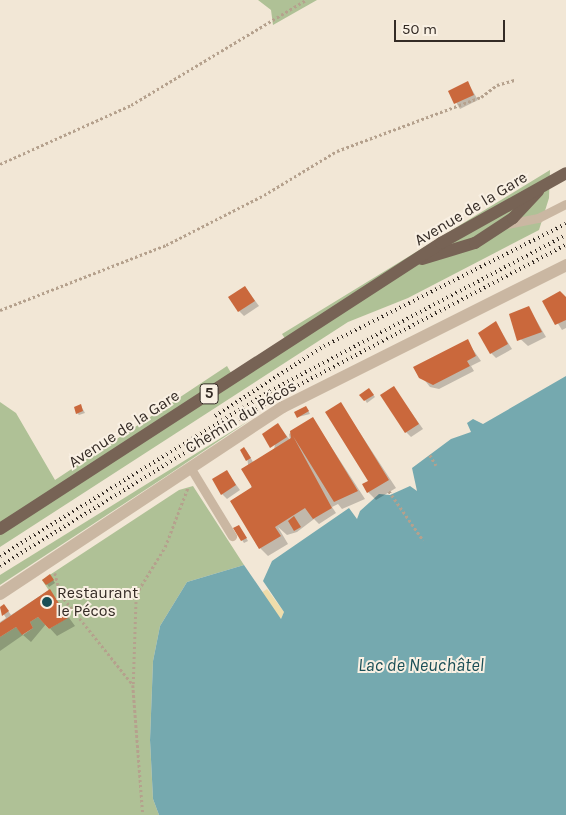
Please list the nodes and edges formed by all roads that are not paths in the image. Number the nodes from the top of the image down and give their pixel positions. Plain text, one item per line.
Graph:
1 (566, 173) edge
2 (542, 187) junction
3 (566, 204) edge
4 (483, 217) junction
5 (504, 225) junction
6 (490, 233) junction
7 (418, 260) junction
8 (566, 265) edge
9 (192, 470) junction
10 (0, 529) edge
11 (232, 536) dead end
12 (0, 594) edge

1 - 2 main road, Avenue de la Gare / 5
2 - 4 main road, Avenue de la Gare / 5
2 - 5 main road, Avenue de la Gare / 5
3 - 5 lane
4 - 6 lane
4 - 7 main road, Avenue de la Gare / 5
5 - 6 main road, Avenue de la Gare / 5
6 - 7 main road, Avenue de la Gare / 5
7 - 10 main road, Avenue de la Gare / 5
8 - 9 street, Chemin du Pécos
9 - 11 lane
9 - 12 street, Chemin du Pécos

